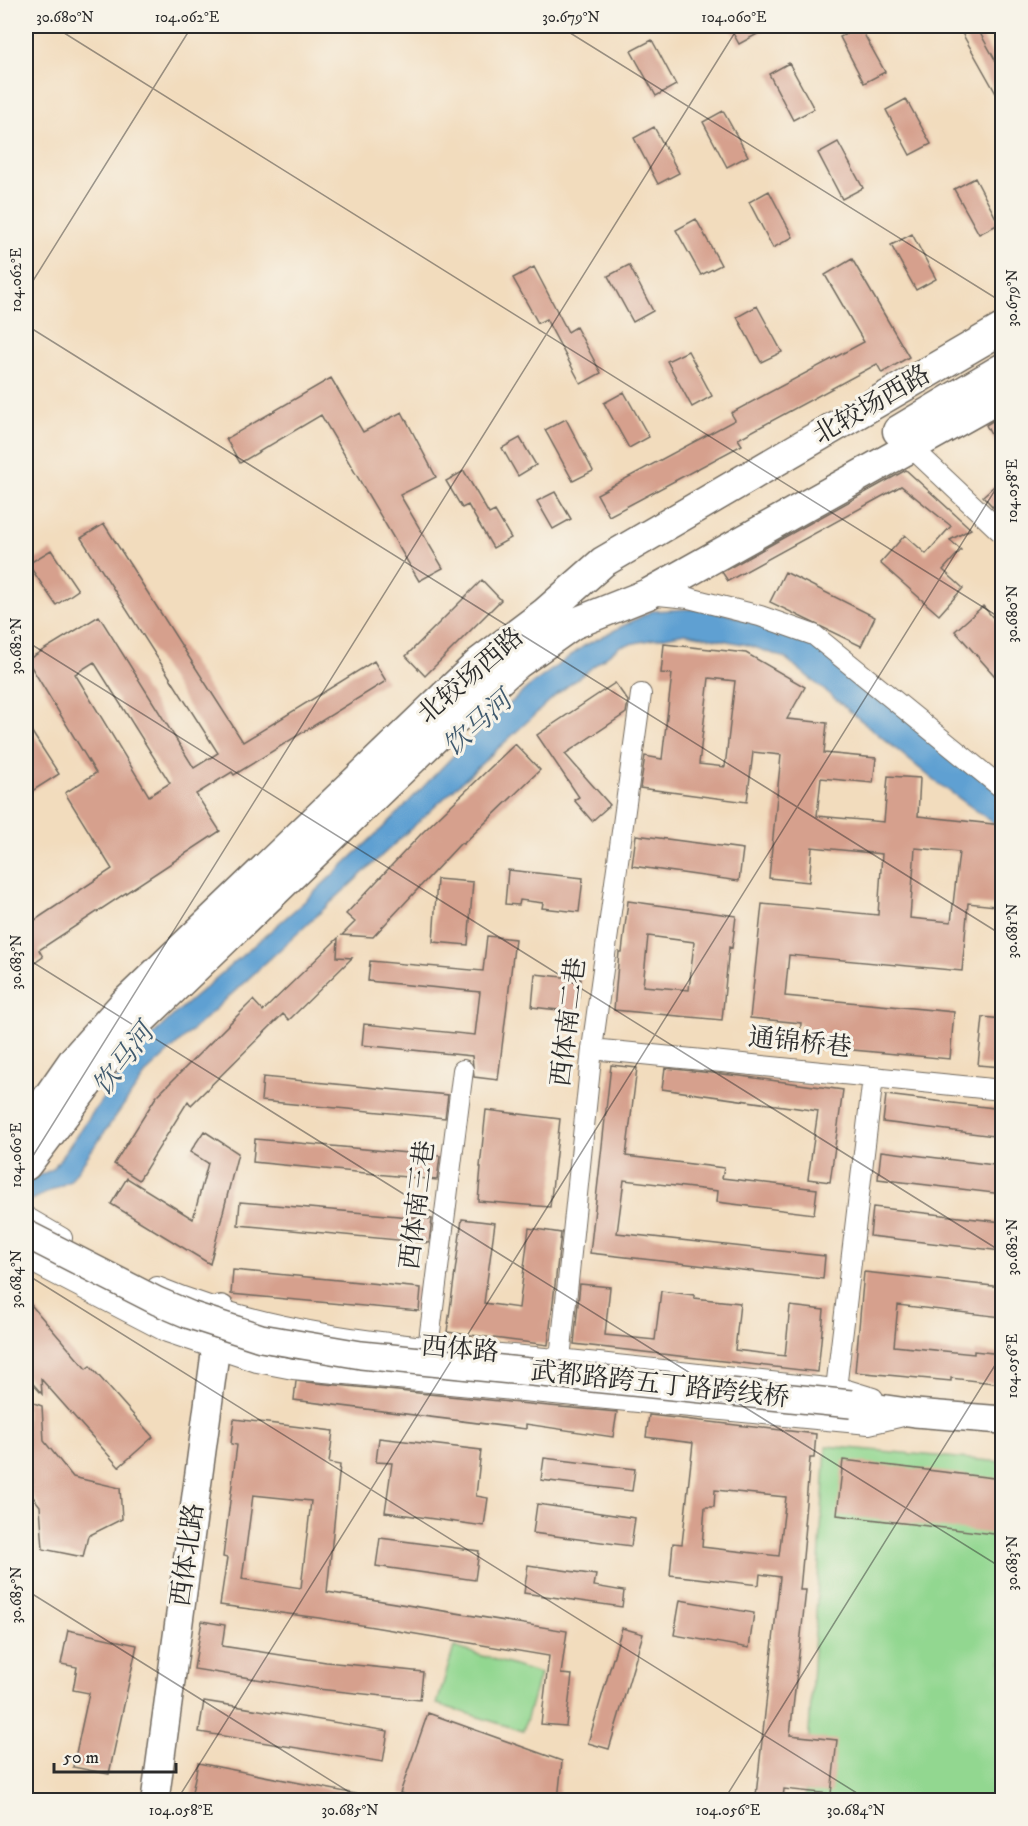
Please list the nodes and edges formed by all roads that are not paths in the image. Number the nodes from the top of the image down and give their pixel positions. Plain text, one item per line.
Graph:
1 (1001, 336) edge
2 (1002, 369) edge
3 (1002, 396) edge
4 (911, 447) junction
5 (1002, 533) edge
6 (648, 594) junction
7 (573, 624) junction
8 (641, 694) dead end
9 (1002, 788) edge
10 (592, 1050) junction
11 (463, 1070) dead end
12 (873, 1077) junction
13 (1002, 1090) edge
14 (26, 1129) edge
15 (26, 1165) edge
16 (26, 1217) edge
17 (26, 1234) edge
18 (26, 1259) edge
19 (221, 1310) junction
20 (428, 1347) junction
21 (216, 1348) junction
22 (560, 1359) junction
23 (844, 1397) junction
24 (915, 1413) junction
25 (1002, 1420) edge
26 (155, 1800) edge

1 - 14 main road, 北较场西路
2 - 7 main road
3 - 4 main road, 北较场西路
4 - 5 street
4 - 6 main road, 北较场西路
6 - 7 main road, 北较场西路
6 - 9 street
7 - 15 main road, 北较场西路
8 - 10 street, 西体南二巷
10 - 12 street, 通锦桥巷
10 - 22 street, 西体南二巷
11 - 20 street, 西体南三巷
12 - 13 street, 通锦桥巷
12 - 23 street
16 - 19 street, 西体路
17 - 23 street, 武都路跨五丁路跨线桥, bridge
18 - 21 street, 西体路
19 - 20 street, 西体路
19 - 21 street, 西体北路
20 - 22 street, 西体路
21 - 24 street, 西体路
21 - 26 street, 西体北路
22 - 23 street, 西体路
23 - 24 street, 西体路
24 - 25 street, 西体路

